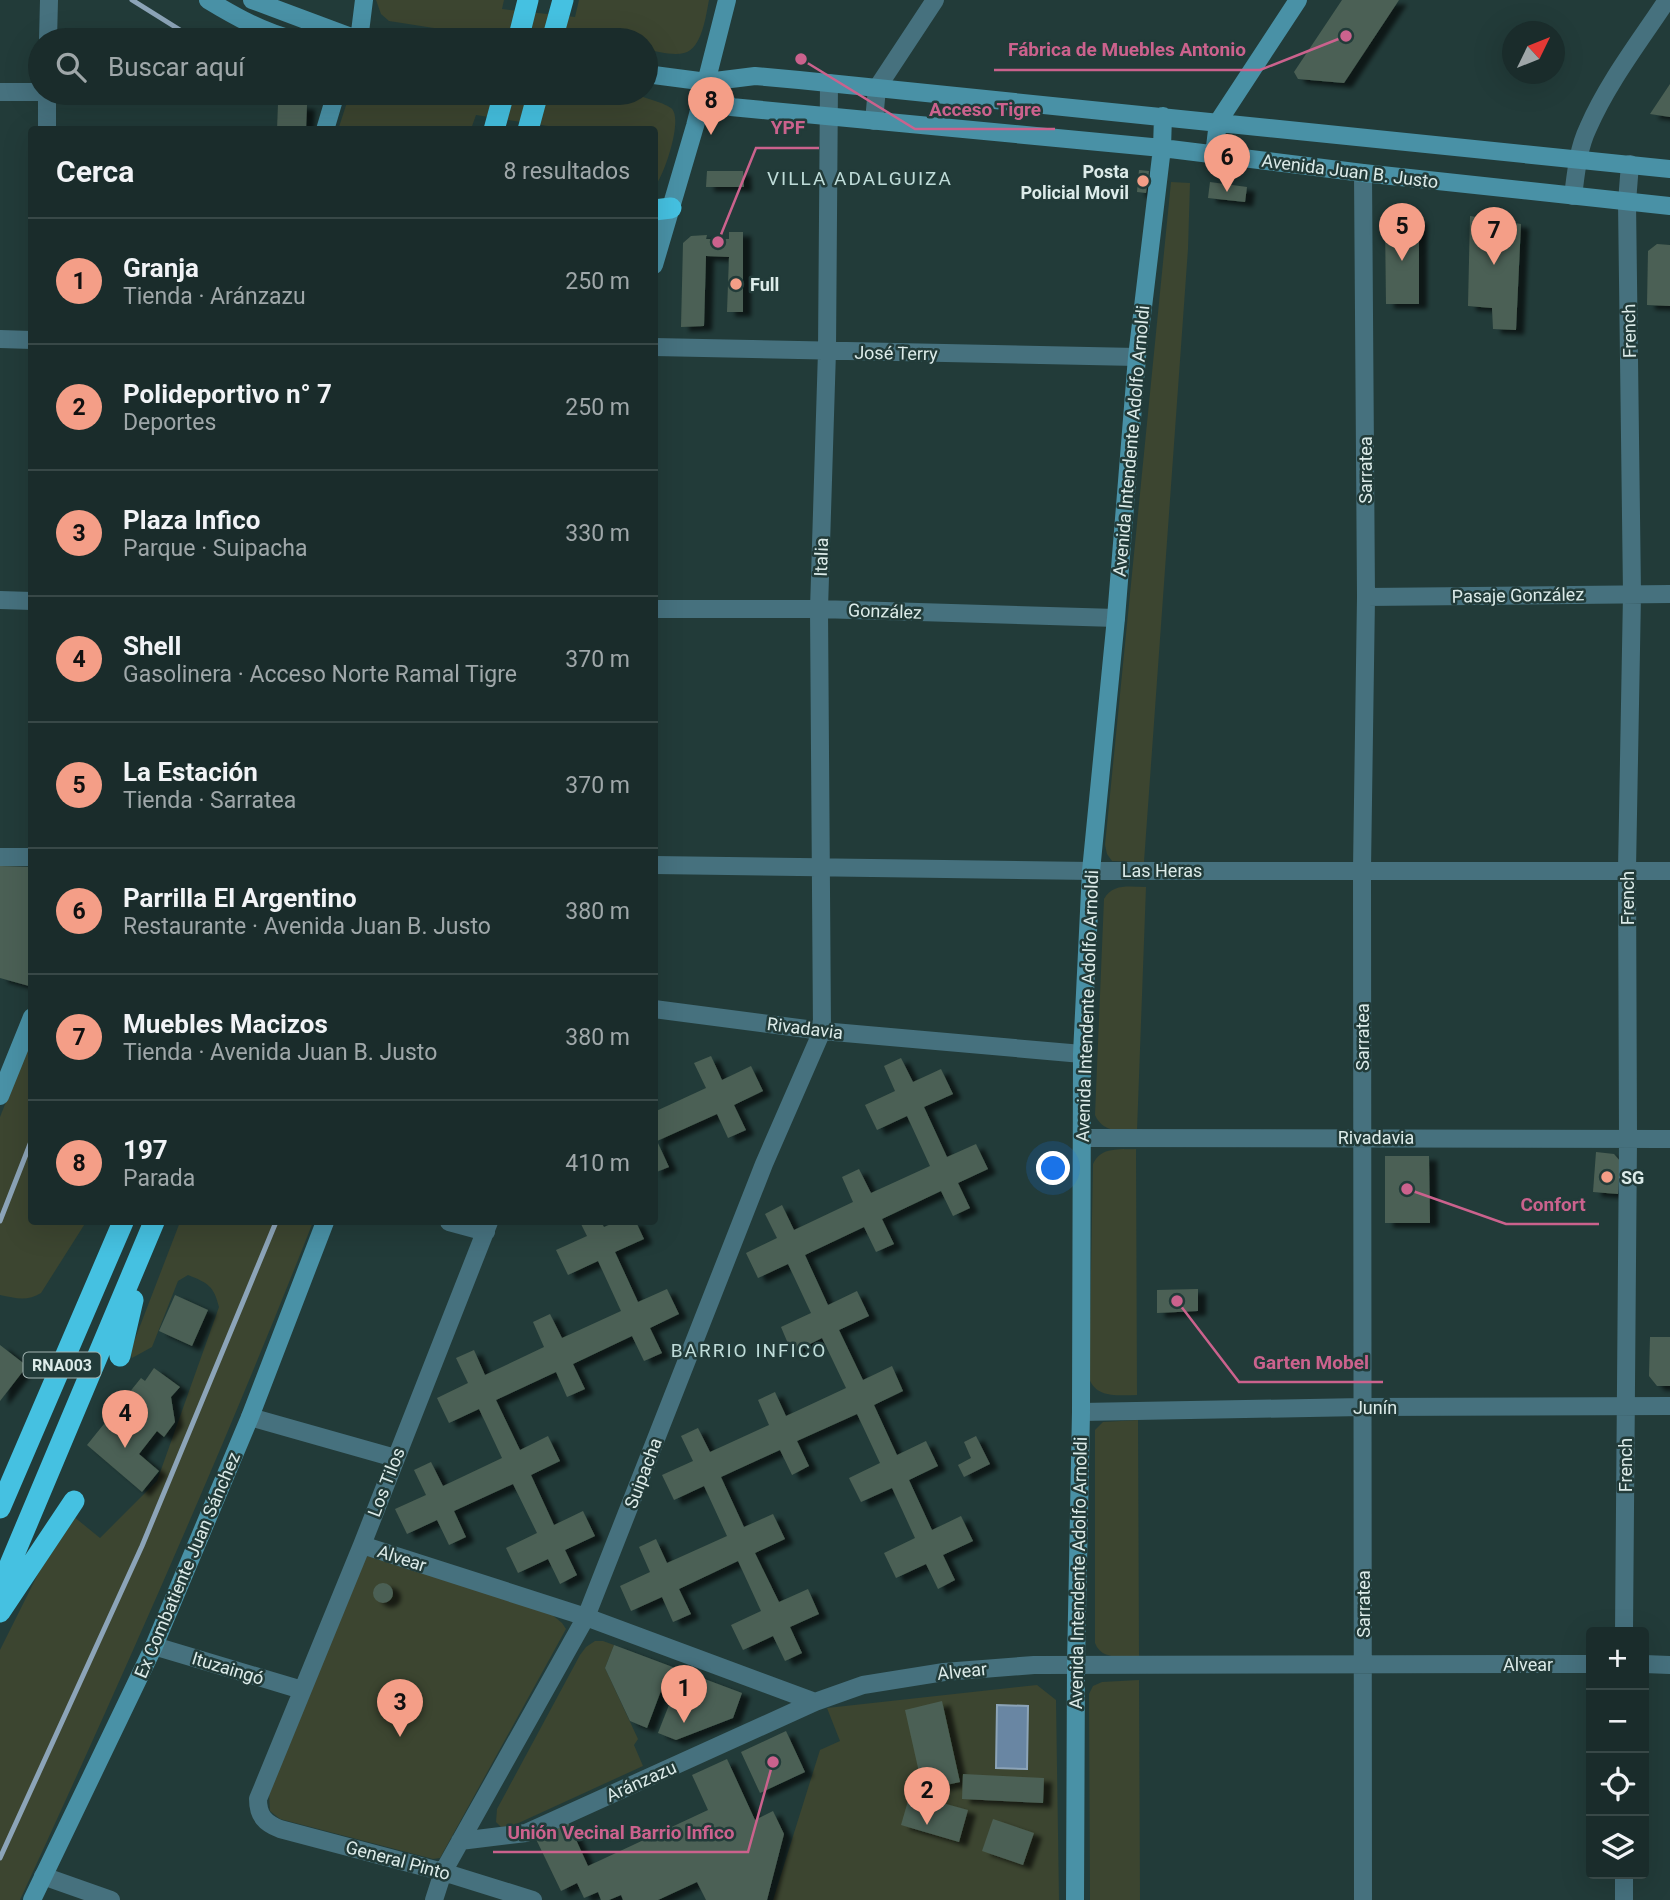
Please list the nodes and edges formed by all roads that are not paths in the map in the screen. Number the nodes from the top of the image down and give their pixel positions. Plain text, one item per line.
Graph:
1 (48, 0) edge
2 (208, 0) edge
3 (252, 0) edge
4 (364, 0) edge
5 (528, 0) edge
6 (563, 0) edge
7 (727, 0) edge
8 (935, 0) edge
9 (1298, 0) edge
10 (1667, 0) edge
11 (48, 28) edge
12 (258, 28) edge
13 (327, 28) edge
14 (360, 28) edge
15 (521, 28) edge
16 (555, 28) edge
17 (658, 76) edge
18 (707, 82) junction
19 (829, 83) junction
20 (877, 88) junction
21 (0, 92) edge
22 (28, 92) edge
23 (47, 105) edge
24 (332, 105) edge
25 (501, 105) edge
26 (534, 105) edge
27 (1163, 116) junction
28 (829, 117) junction
29 (874, 121) junction
30 (496, 122) edge
31 (1218, 122) junction
32 (47, 126) edge
33 (326, 126) edge
34 (528, 126) edge
35 (1162, 148) junction
36 (1214, 155) junction
37 (1578, 159) junction
38 (1630, 164) junction
39 (1670, 169) edge
40 (1363, 173) junction
41 (1573, 196) junction
42 (1627, 202) junction
43 (1670, 206) edge
44 (663, 209) edge
45 (658, 240) edge
46 (0, 339) edge
47 (28, 340) edge
48 (658, 347) edge
49 (827, 351) junction
50 (1137, 357) junction
51 (1632, 594) junction
52 (1670, 594) edge
53 (1366, 597) junction
54 (0, 600) edge
55 (28, 601) edge
56 (658, 609) edge
57 (819, 609) junction
58 (1116, 618) junction
59 (0, 857) edge
60 (28, 857) edge
61 (658, 865) edge
62 (822, 867) junction
63 (1362, 869) junction
64 (1627, 870) junction
65 (1091, 871) junction
66 (1670, 871) edge
67 (658, 1010) edge
68 (28, 1026) edge
69 (821, 1031) junction
70 (1082, 1055) junction
71 (2, 1086) edge
72 (1362, 1137) junction
73 (1082, 1138) junction
74 (1628, 1139) junction
75 (1670, 1139) edge
76 (108, 1225) edge
77 (122, 1225) edge
78 (153, 1225) edge
79 (324, 1225) edge
80 (488, 1227) edge
81 (145, 1244) junction
82 (88, 1268) dead end
83 (120, 1356) dead end
84 (1625, 1406) junction
85 (1670, 1406) edge
86 (1362, 1407) junction
87 (1081, 1412) junction
88 (250, 1417) junction
89 (395, 1458) junction
90 (75, 1501) dead end
91 (0, 1508) edge
92 (362, 1545) junction
93 (0, 1588) edge
94 (0, 1612) edge
95 (586, 1617) junction
96 (1624, 1627) edge
97 (154, 1646) junction
98 (1363, 1664) junction
99 (1586, 1664) edge
100 (1649, 1664) edge
101 (1076, 1665) junction
102 (1670, 1665) edge
103 (302, 1690) junction
104 (816, 1702) junction
105 (263, 1820) joint
106 (460, 1841) junction
107 (443, 1872) junction
108 (43, 1876) junction
109 (1624, 1879) edge
110 (32, 1900) edge
111 (111, 1900) edge
112 (434, 1900) edge
113 (533, 1900) edge
114 (1074, 1900) edge
115 (1363, 1900) edge
116 (1623, 1900) edge

1 - 11 street
2 - 12 main road
3 - 13 main road
4 - 14 main road
5 - 15 highway
6 - 16 highway
7 - 18 main road
8 - 20 street
9 - 31 main road
10 - 37 street
17 - 18 main road, Avenida Juan B. Justo
18 - 19 main road, Avenida Juan B. Justo
18 - 28 main road, Avenida Juan B. Justo
18 - 44 main road
19 - 20 main road, Avenida Juan B. Justo
19 - 28 street, Italia
20 - 27 main road, Avenida Juan B. Justo
20 - 29 street
21 - 22 street
23 - 32 street
24 - 33 main road
25 - 30 highway
26 - 34 highway
27 - 31 main road, Avenida Juan B. Justo
27 - 35 main road, Avenida Intendente Adolfo Arnoldi
28 - 29 main road, Avenida Juan B. Justo
28 - 49 street, Italia
29 - 35 main road, Avenida Juan B. Justo
31 - 36 main road
31 - 37 main road, Avenida Juan B. Justo
35 - 36 main road, Avenida Juan B. Justo
35 - 50 main road, Avenida Intendente Adolfo Arnoldi
36 - 40 main road, Avenida Juan B. Justo
37 - 38 main road, Avenida Juan B. Justo
37 - 41 street
38 - 39 main road, Avenida Juan B. Justo
38 - 42 street, French
40 - 41 main road, Avenida Juan B. Justo
40 - 53 street, Sarratea
41 - 42 main road, Avenida Juan B. Justo
42 - 43 main road, Avenida Juan B. Justo
42 - 51 street, French
44 - 45 main road
46 - 47 street
48 - 49 street, José Terry
49 - 50 street, José Terry
49 - 57 street, Italia
50 - 58 main road, Avenida Intendente Adolfo Arnoldi
51 - 52 street, Pasaje González
51 - 53 street, Pasaje González
51 - 64 street, French
53 - 63 street, Sarratea
54 - 55 street
56 - 57 street, González
57 - 58 street, González
57 - 62 street, Italia
58 - 65 main road, Avenida Intendente Adolfo Arnoldi
59 - 60 street
61 - 62 street, Las Heras
62 - 65 street, Las Heras
62 - 69 street, Italia
63 - 64 street, Las Heras
63 - 65 street, Las Heras
63 - 72 street, Sarratea
64 - 66 street, Las Heras
64 - 74 street, French
65 - 70 main road, Avenida Intendente Adolfo Arnoldi
67 - 69 street, Rivadavia
68 - 71 main road
69 - 70 street, Rivadavia
69 - 95 street, Suipacha
70 - 73 main road, Avenida Intendente Adolfo Arnoldi
72 - 73 street, Rivadavia
72 - 74 street, Rivadavia
72 - 86 street, Sarratea
73 - 87 main road, Avenida Intendente Adolfo Arnoldi
74 - 75 street, Rivadavia
74 - 84 street, French
76 - 82 highway
77 - 91 highway, RNA003
78 - 81 highway, RNA003
79 - 88 main road, Ex Combatiente Juan Sánchez
80 - 89 street, Los Tilos
81 - 83 highway
81 - 93 highway, RNA003
84 - 85 street, Junín
84 - 86 street, Junín
84 - 96 street, French
86 - 87 street, Junín
86 - 98 street, Sarratea
87 - 101 main road, Avenida Intendente Adolfo Arnoldi
88 - 89 street
88 - 97 main road, Ex Combatiente Juan Sánchez
89 - 92 street, Los Tilos
90 - 94 highway
92 - 95 street, Alvear
92 - 103 street, Los Tilos
95 - 104 street, Alvear
95 - 106 street, Suipacha
97 - 103 street, Ituzaingó
97 - 108 main road, Ex Combatiente Juan Sánchez
98 - 99 street, Alvear
98 - 101 street, Alvear
98 - 115 street, Sarratea
100 - 102 street
101 - 104 street, Alvear
101 - 114 main road, Avenida Intendente Adolfo Arnoldi
103 - 105 street, Los Tilos
104 - 106 street, Aránzazu
105 - 107 street, General Pinto
106 - 107 street, Suipacha
107 - 112 street, Suipacha
107 - 113 street, General Pinto
108 - 110 main road, Ex Combatiente Juan Sánchez
108 - 111 street
109 - 116 street

